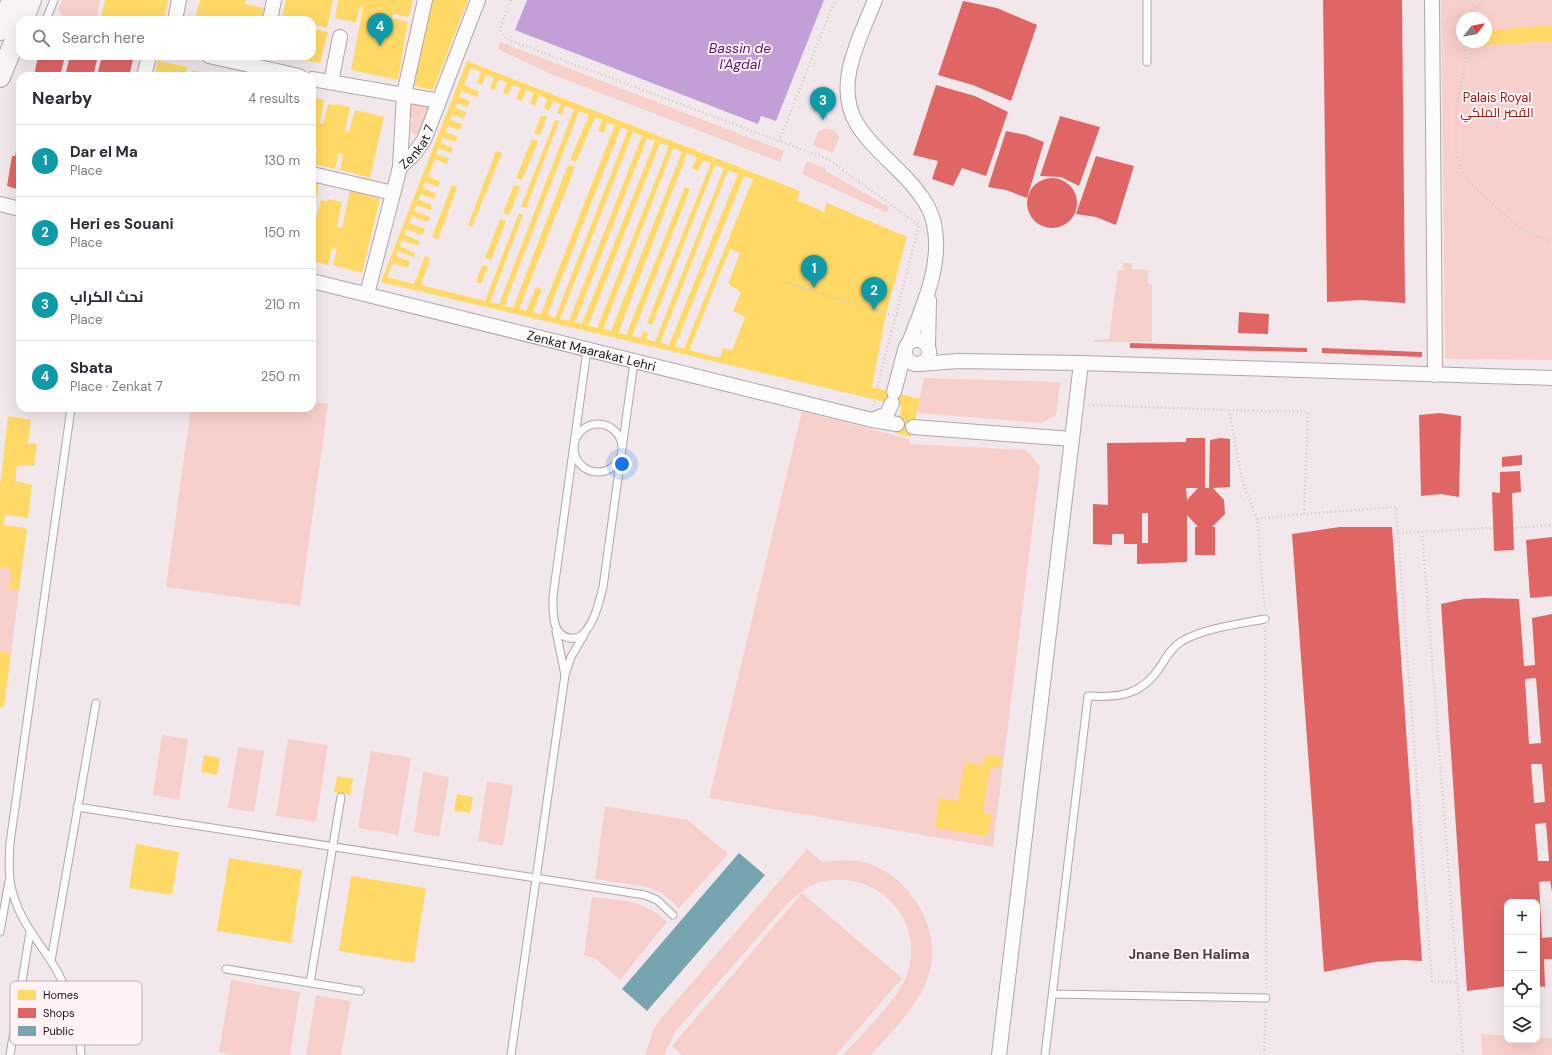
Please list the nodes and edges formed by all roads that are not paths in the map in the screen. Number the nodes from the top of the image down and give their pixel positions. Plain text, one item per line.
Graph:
1 (54, 0) edge
2 (179, 0) edge
3 (274, 0) edge
4 (425, 0) edge
5 (478, 0) edge
6 (875, 0) edge
7 (1147, 0) edge
8 (1432, 0) edge
9 (48, 16) edge
10 (176, 16) edge
11 (271, 16) edge
12 (16, 19) edge
13 (340, 37) dead end
14 (148, 60) edge
15 (245, 60) edge
16 (263, 62) edge
17 (1148, 62) dead end
18 (145, 72) edge
19 (285, 72) edge
20 (0, 77) edge
21 (316, 80) edge
22 (331, 82) junction
23 (404, 94) junction
24 (439, 101) junction
25 (400, 167) junction
26 (316, 175) edge
27 (392, 193) junction
28 (0, 204) edge
29 (16, 208) edge
30 (316, 282) edge
31 (929, 287) junction
32 (367, 294) junction
33 (907, 347) junction
34 (928, 348) junction
35 (587, 350) junction
36 (958, 361) junction
37 (634, 362) junction
38 (1081, 363) junction
39 (920, 364) junction
40 (1436, 375) junction
41 (1552, 378) edge
42 (70, 412) edge
43 (872, 420) junction
44 (897, 424) dead end
45 (913, 428) dead end
46 (1072, 439) junction
47 (574, 445) junction
48 (621, 452) junction
49 (1265, 619) road end
50 (555, 624) junction
51 (585, 632) junction
52 (565, 675) junction
53 (96, 703) dead end
54 (341, 797) dead end
55 (77, 808) junction
56 (333, 847) junction
57 (9, 877) junction
58 (536, 878) junction
59 (673, 915) dead end
60 (0, 932) edge
61 (30, 932) junction
62 (51, 961) junction
63 (226, 968) dead end
64 (22, 981) edge
65 (62, 981) edge
66 (310, 983) junction
67 (360, 991) dead end
68 (1053, 994) junction
69 (1266, 998) road end
70 (12, 1045) edge
71 (79, 1045) edge
72 (10, 1055) edge
73 (81, 1055) edge
74 (511, 1055) edge
75 (999, 1055) edge
76 (1045, 1055) edge

1 - 9 lane
2 - 10 street
3 - 11 street
4 - 23 street
5 - 24 street, Zenkat 7
6 - 31 street
7 - 17 lane
8 - 40 street
12 - 20 main road
13 - 22 street
14 - 18 street
15 - 16 street
16 - 19 street
21 - 22 street
22 - 23 street
23 - 24 street
23 - 25 street
24 - 25 street, Zenkat 7
25 - 27 street, Zenkat 7
26 - 27 street
27 - 32 street, Zenkat 7
28 - 29 street
30 - 32 street, Zenkat Maarakat Lehri
31 - 33 street
31 - 34 street
32 - 35 street, Zenkat Maarakat Lehri
33 - 34 street
33 - 39 street
33 - 43 street
34 - 36 street
34 - 39 street
35 - 37 street, Zenkat Maarakat Lehri
35 - 47 lane
36 - 38 street
36 - 39 street
37 - 43 street, Zenkat Maarakat Lehri
37 - 48 lane
38 - 40 street
38 - 46 street
40 - 41 street
42 - 57 lane
43 - 44 street, Zenkat Maarakat Lehri
45 - 46 street
46 - 75 street
47 - 48 lane
47 - 48 lane
47 - 50 lane
48 - 51 lane
49 - 68 lane
50 - 51 lane
50 - 52 lane
51 - 52 lane
52 - 58 lane
53 - 55 lane
54 - 56 lane
55 - 56 lane
55 - 62 lane
56 - 58 lane
56 - 66 lane
57 - 60 lane
57 - 61 lane
58 - 59 lane
58 - 74 lane
61 - 62 lane
61 - 64 lane
62 - 65 lane
63 - 66 lane
66 - 67 lane
68 - 69 lane
68 - 76 lane
70 - 72 lane
71 - 73 lane

